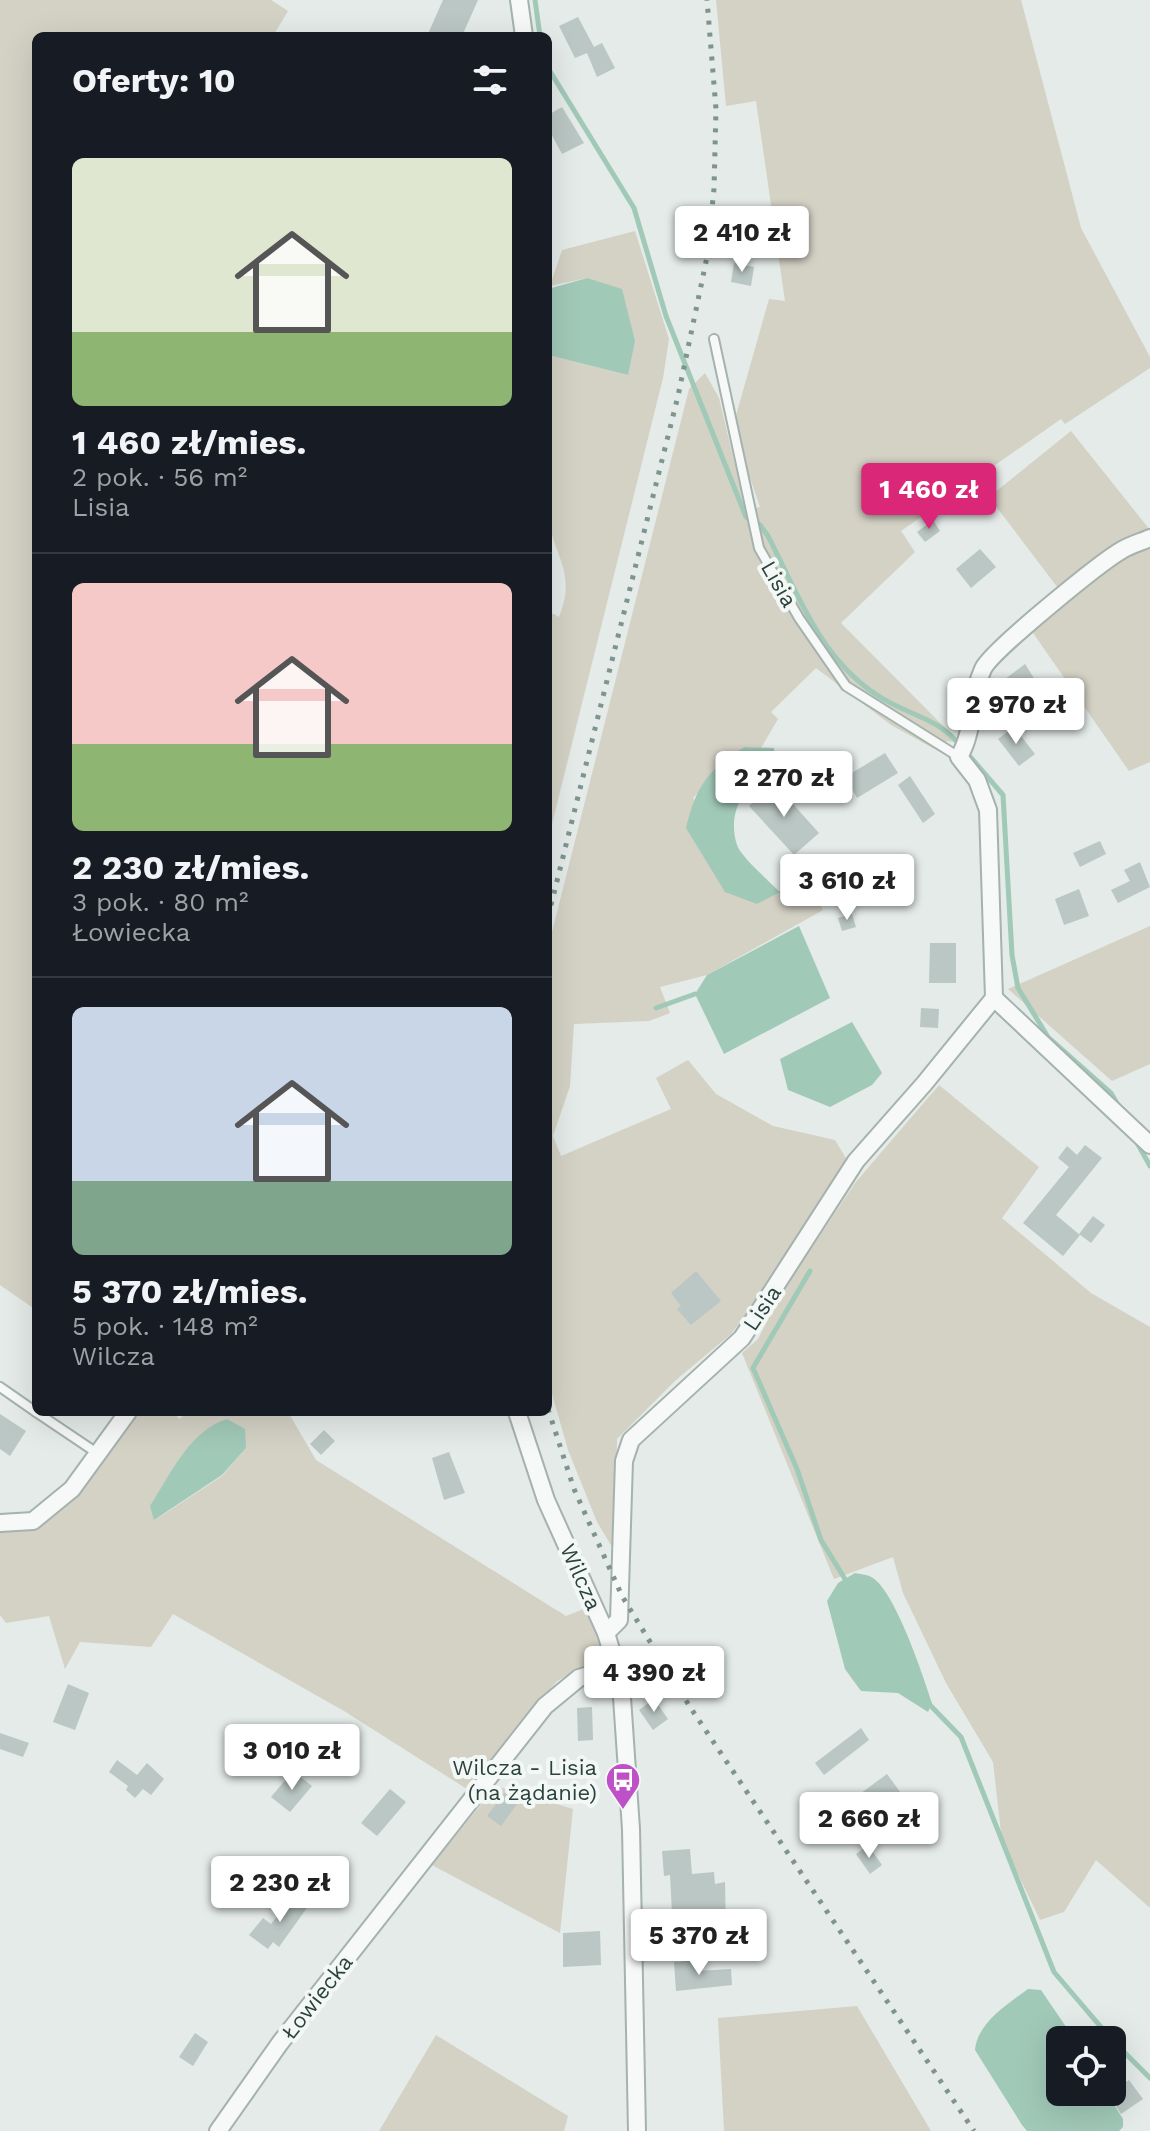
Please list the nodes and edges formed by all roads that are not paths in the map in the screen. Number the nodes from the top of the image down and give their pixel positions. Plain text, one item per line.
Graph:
1 (519, 0) edge
2 (523, 32) edge
3 (714, 339) dead end
4 (1150, 538) edge
5 (959, 757) junction
6 (994, 998) junction
7 (1150, 1145) edge
8 (0, 1387) edge
9 (32, 1409) edge
10 (42, 1416) edge
11 (125, 1416) edge
12 (518, 1416) edge
13 (98, 1454) junction
14 (0, 1523) edge
15 (606, 1633) junction
16 (618, 1666) junction
17 (218, 2131) edge
18 (637, 2131) edge

1 - 2 street
3 - 5 lane, Lisia
4 - 5 street
5 - 6 street, Lisia
6 - 7 street
6 - 15 street, Lisia
8 - 9 lane
10 - 13 lane
11 - 13 street
12 - 15 street, Wilcza
13 - 14 street
15 - 16 street, Wilcza
16 - 17 street, Łowiecka
16 - 18 street, Wilcza

